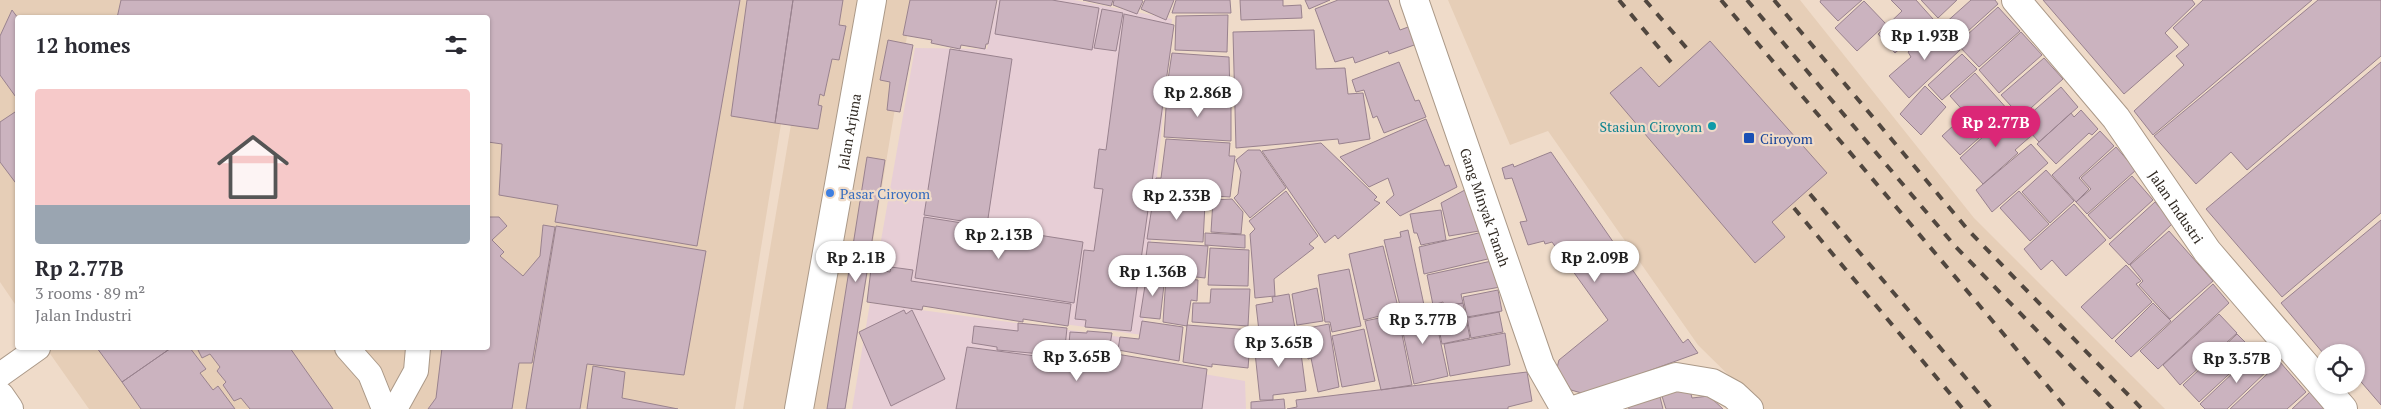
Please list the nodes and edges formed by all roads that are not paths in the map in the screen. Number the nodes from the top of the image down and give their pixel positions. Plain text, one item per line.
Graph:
1 (872, 0) edge
2 (1414, 0) edge
3 (2016, 0) edge
4 (35, 350) edge
5 (349, 350) edge
6 (418, 350) edge
7 (0, 375) edge
8 (0, 396) edge
9 (9, 409) edge
10 (384, 409) edge
11 (395, 409) edge
12 (799, 409) edge
13 (1565, 409) edge
14 (1577, 409) edge
15 (1749, 409) edge
16 (2343, 409) edge

1 - 12 street, Jalan Arjuna
2 - 13 street, Gang Minyak Tanah
3 - 16 street, Jalan Industri
4 - 7 lane
5 - 10 lane
6 - 11 lane
8 - 9 street
14 - 15 street

